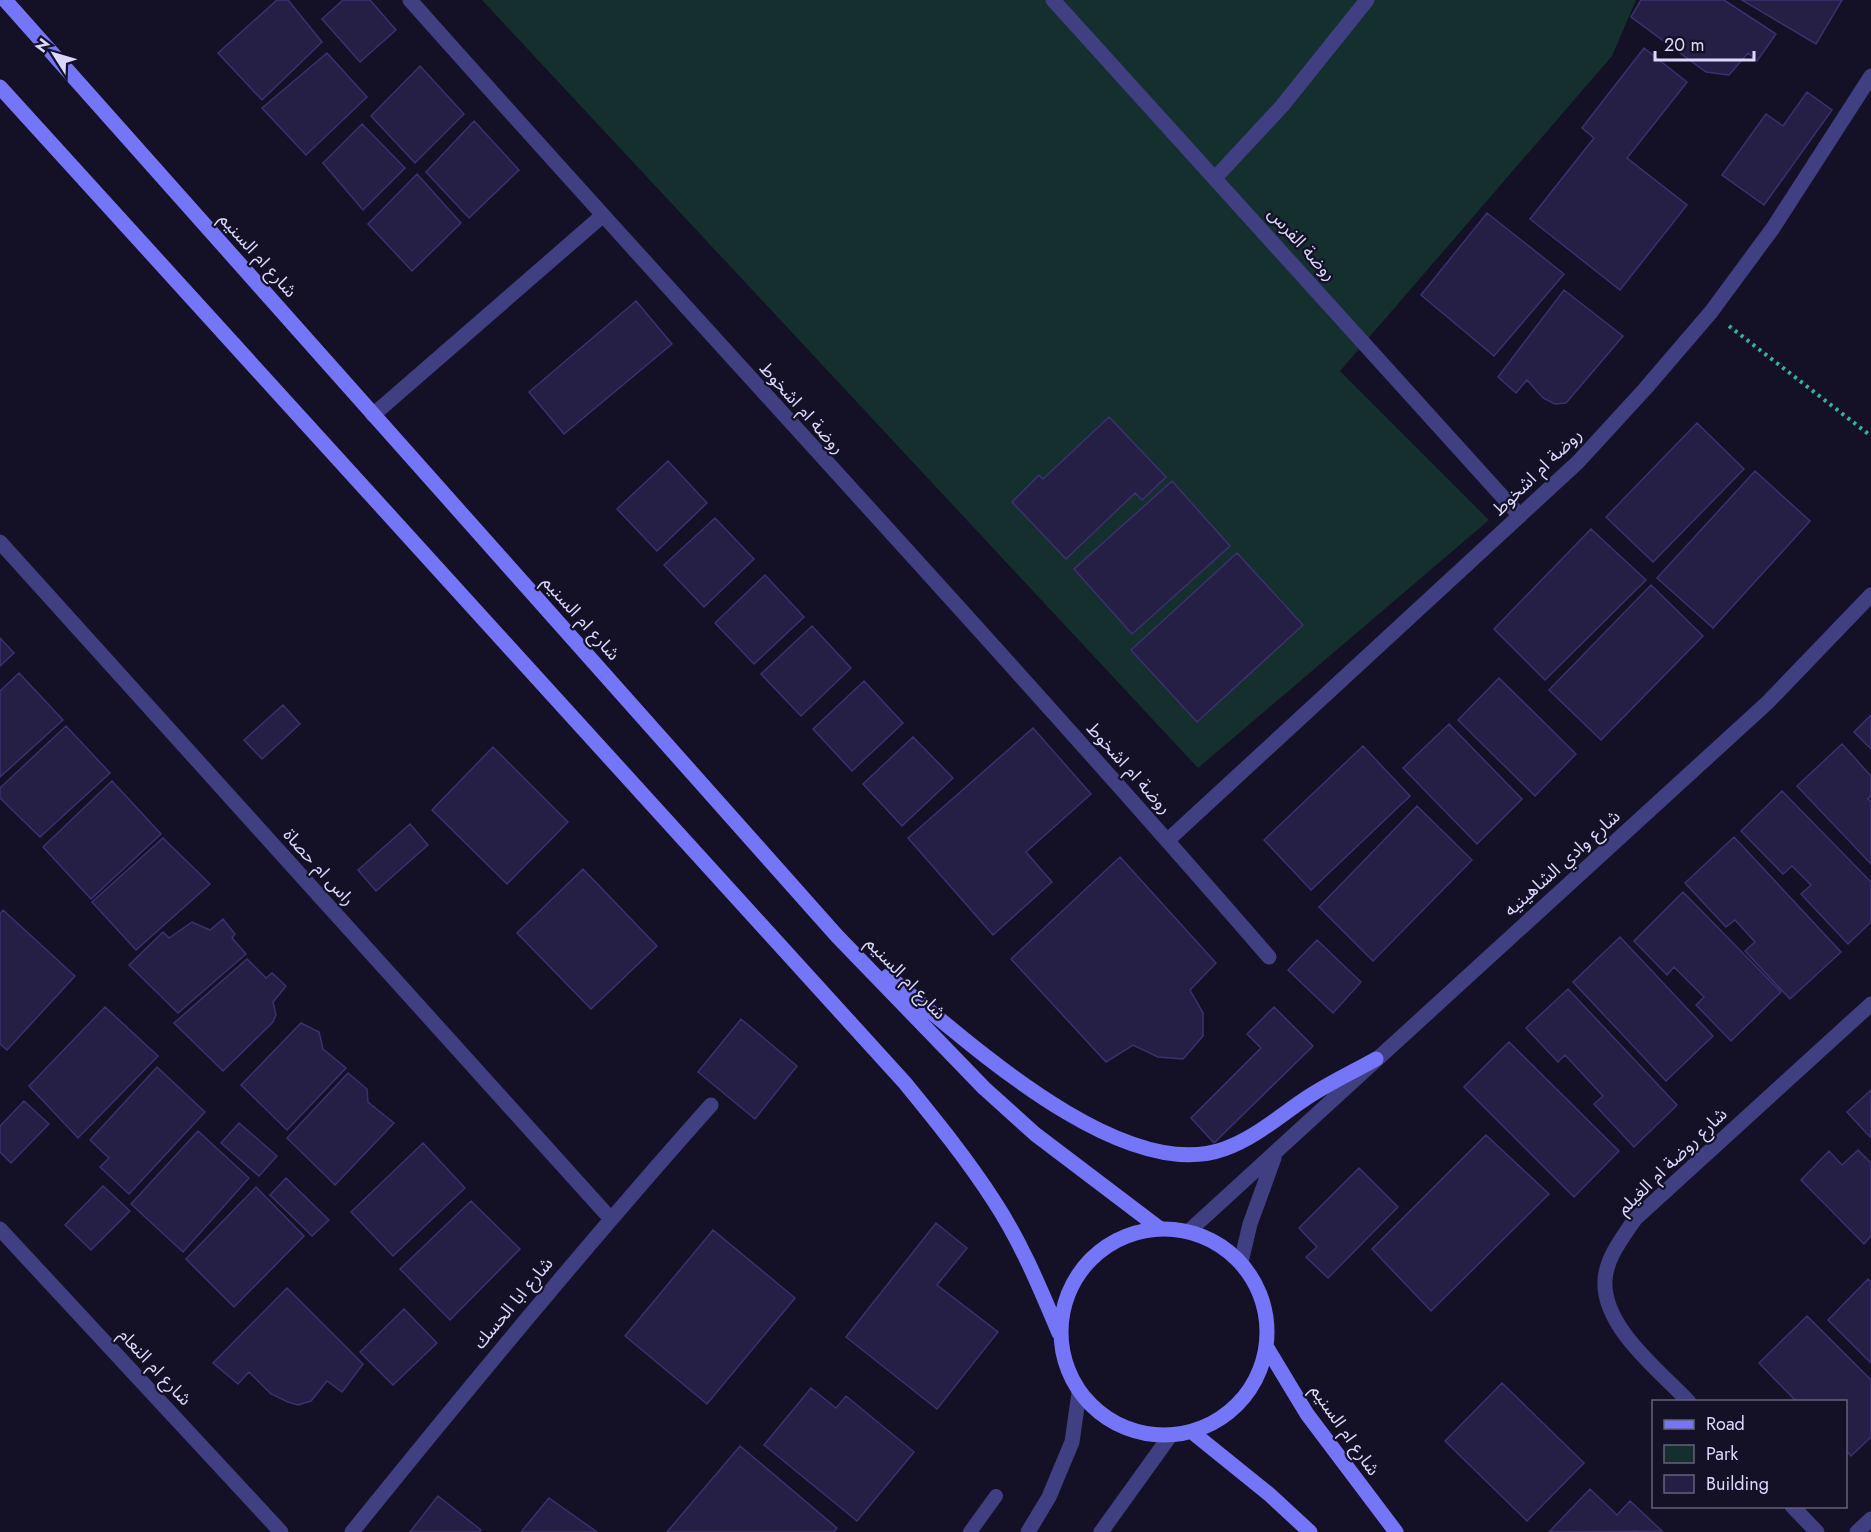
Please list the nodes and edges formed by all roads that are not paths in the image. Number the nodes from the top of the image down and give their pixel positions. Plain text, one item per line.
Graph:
1 (5, 0) edge
2 (410, 0) edge
3 (1053, 0) edge
4 (1367, 0) edge
5 (1871, 76) edge
6 (0, 87) edge
7 (1216, 177) junction
8 (602, 216) junction
9 (374, 415) junction
10 (1520, 516) junction
11 (0, 542) edge
12 (1871, 595) edge
13 (1168, 840) junction
14 (837, 936) junction
15 (1269, 957) dead end
16 (1871, 1004) edge
17 (1376, 1059) junction
18 (711, 1105) dead end
19 (1275, 1155) junction
20 (610, 1218) junction
21 (1160, 1228) junction
22 (1, 1231) edge
23 (1189, 1231) junction
24 (1241, 1262) junction
25 (1059, 1333) junction
26 (1266, 1346) junction
27 (1079, 1393) junction
28 (1688, 1400) edge
29 (1192, 1432) junction
30 (1170, 1436) junction
31 (996, 1496) dead end
32 (1794, 1508) edge
33 (1871, 1519) edge
34 (281, 1532) edge
35 (352, 1532) edge
36 (970, 1532) edge
37 (1028, 1532) edge
38 (1101, 1532) edge
39 (1310, 1532) edge
40 (1396, 1532) edge
41 (1817, 1532) edge
42 (1857, 1532) edge

1 - 9 main road, شارع ام السنيم
2 - 8 street, روضة ام اشخوط
3 - 7 street, روضة الفرس
4 - 7 street
5 - 10 street, روضة ام اشخوط
6 - 25 main road
7 - 10 street, روضة الفرس
8 - 9 street
8 - 13 street, روضة ام اشخوط
9 - 14 main road, شارع ام السنيم
10 - 13 street, روضة ام اشخوط
11 - 20 street, راس ام حصاة
12 - 17 street, شارع وادي الشاهينيه
13 - 15 street, روضة ام اشخوط
14 - 17 main road
14 - 21 main road, شارع ام السنيم
16 - 28 street, شارع روضة ام الغيلم
17 - 19 street, شارع وادي الشاهينيه
18 - 20 street, شارع ابا الحسك
19 - 23 street, شارع وادي الشاهينيه
19 - 24 street, شارع وادي الشاهينيه
20 - 35 street, شارع ابا الحسك
21 - 23 main road
21 - 25 main road
22 - 34 street, شارع ام النعام
23 - 24 main road
24 - 26 main road
25 - 27 main road
26 - 29 main road
26 - 40 main road, شارع ام السنيم
27 - 30 main road
27 - 37 street
29 - 30 main road
29 - 39 main road
30 - 38 street
31 - 36 lane
32 - 41 street
33 - 42 street

